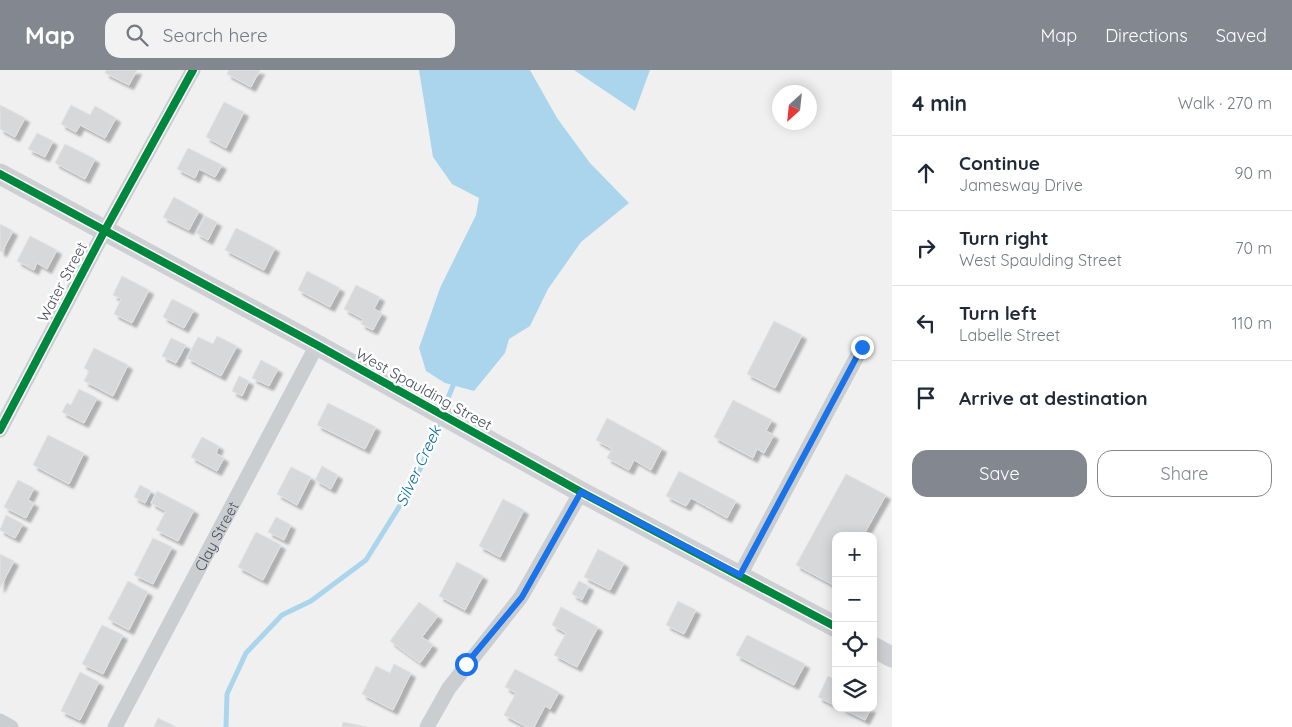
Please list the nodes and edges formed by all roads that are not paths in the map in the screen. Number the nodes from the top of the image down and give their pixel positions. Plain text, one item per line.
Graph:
1 (193, 70) edge
2 (0, 174) edge
3 (106, 230) junction
4 (317, 345) junction
5 (862, 347) dead end
6 (0, 430) edge
7 (581, 492) junction
8 (740, 575) junction
9 (832, 625) edge
10 (877, 649) edge
11 (892, 657) edge
12 (0, 721) edge
13 (11, 727) edge
14 (115, 727) edge
15 (427, 727) edge

1 - 3 street, Water Street
2 - 3 street, West Spaulding Street
3 - 4 street, West Spaulding Street
3 - 6 street, Water Street
4 - 7 street, West Spaulding Street
4 - 14 street, Clay Street
5 - 8 street
7 - 8 street, West Spaulding Street
7 - 15 street
8 - 9 street, West Spaulding Street
10 - 11 street
12 - 13 street

